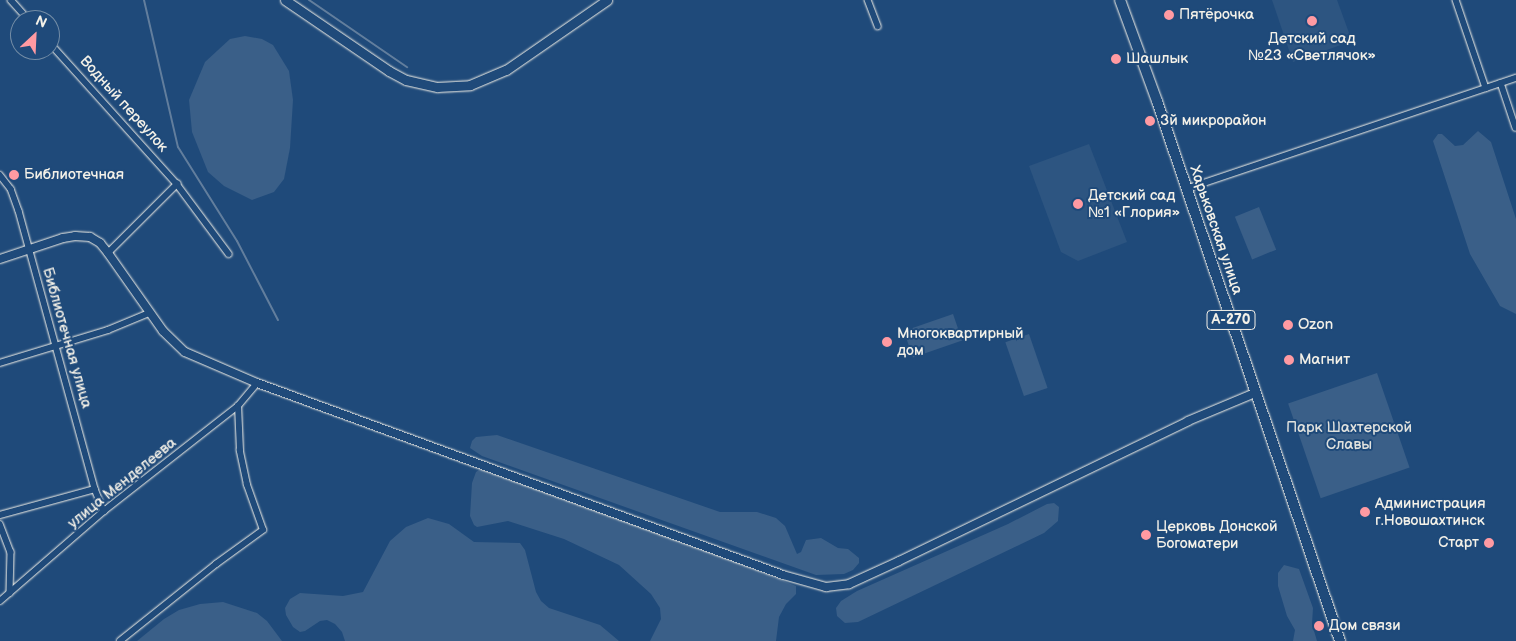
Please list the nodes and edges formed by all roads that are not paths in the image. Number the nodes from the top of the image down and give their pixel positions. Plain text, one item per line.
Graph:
1 (11, 0) edge
2 (285, 0) edge
3 (607, 0) edge
4 (868, 0) edge
5 (1120, 0) edge
6 (1456, 0) edge
7 (20, 10) edge
8 (878, 26) dead end
9 (60, 54) edge
10 (1516, 78) edge
11 (1501, 83) junction
12 (1486, 88) junction
13 (1516, 128) edge
14 (0, 175) edge
15 (177, 184) junction
16 (1186, 189) junction
17 (29, 250) junction
18 (108, 253) junction
19 (230, 254) dead end
20 (0, 259) edge
21 (148, 313) junction
22 (58, 346) junction
23 (0, 363) edge
24 (257, 383) junction
25 (1255, 393) junction
26 (238, 406) junction
27 (95, 489) junction
28 (104, 511) junction
29 (0, 515) edge
30 (0, 524) edge
31 (10, 593) junction
32 (0, 601) edge
33 (120, 641) edge
34 (1340, 641) edge

1 - 7 street
2 - 3 main road
4 - 8 street
5 - 16 highway, Харьковская улица / А-270
6 - 12 street
9 - 15 street, Водный переулок
10 - 11 street
11 - 12 street
11 - 13 street
12 - 16 street
14 - 17 street, Библиотечная улица
15 - 18 street
15 - 19 street, Водный переулок
16 - 25 highway, Харьковская улица / А-270
17 - 18 street
17 - 20 street
17 - 22 street, Библиотечная улица
18 - 21 street
21 - 22 street
21 - 24 street
22 - 23 street
22 - 27 street, Библиотечная улица
24 - 25 street
24 - 26 street, улица Менделеева
25 - 34 highway, Харьковская улица / А-270
26 - 28 street, улица Менделеева
26 - 33 street
27 - 28 street, Библиотечная улица
27 - 29 street
28 - 31 street, улица Менделеева
30 - 31 street
31 - 32 street, улица Менделеева

